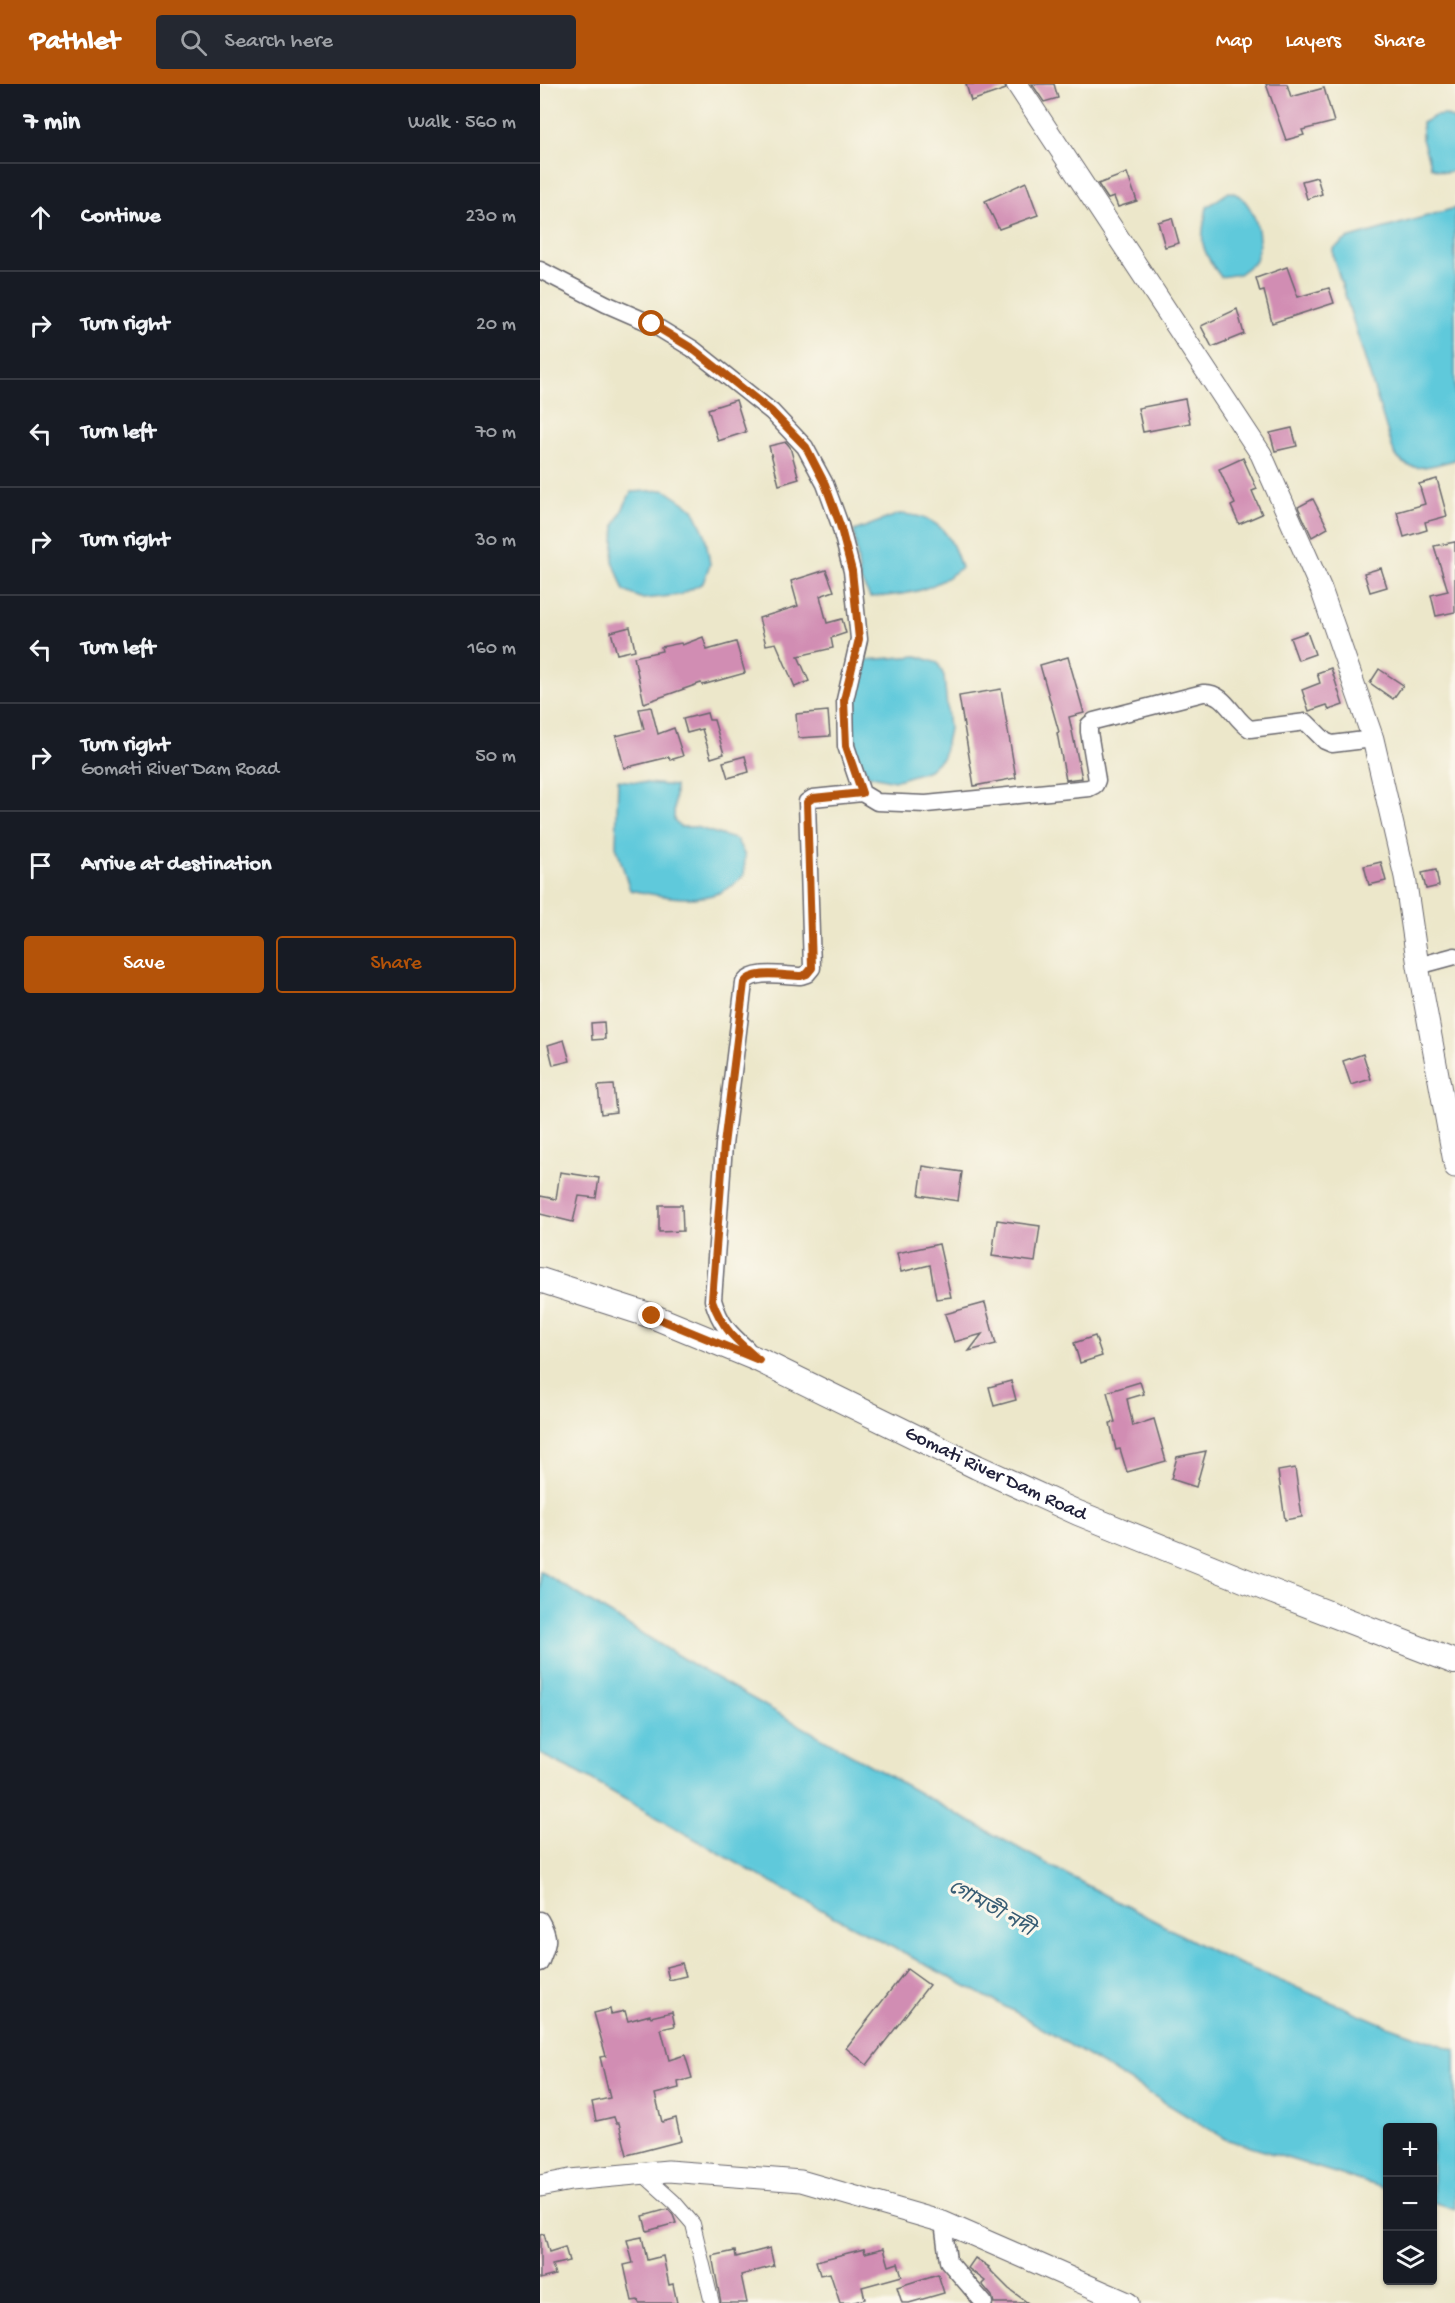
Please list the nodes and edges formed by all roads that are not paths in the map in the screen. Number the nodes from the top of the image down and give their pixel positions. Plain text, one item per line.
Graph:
1 (1017, 84) edge
2 (540, 270) edge
3 (1372, 739) junction
4 (862, 793) junction
5 (1455, 956) edge
6 (1418, 966) junction
7 (1455, 1167) edge
8 (540, 1280) edge
9 (759, 1360) junction
10 (1455, 1662) edge
11 (540, 1920) edge
12 (540, 1963) edge
13 (643, 2174) junction
14 (540, 2186) edge
15 (943, 2222) junction
16 (712, 2303) edge
17 (984, 2303) edge
18 (1128, 2303) edge

1 - 3 street
2 - 4 street
3 - 4 street
3 - 6 street
4 - 9 street
5 - 6 street
6 - 7 street
8 - 9 main road, Gomati River Dam Road
9 - 10 main road, Gomati River Dam Road
11 - 12 street
13 - 14 street
13 - 15 street
13 - 16 street
15 - 17 street
15 - 18 street

